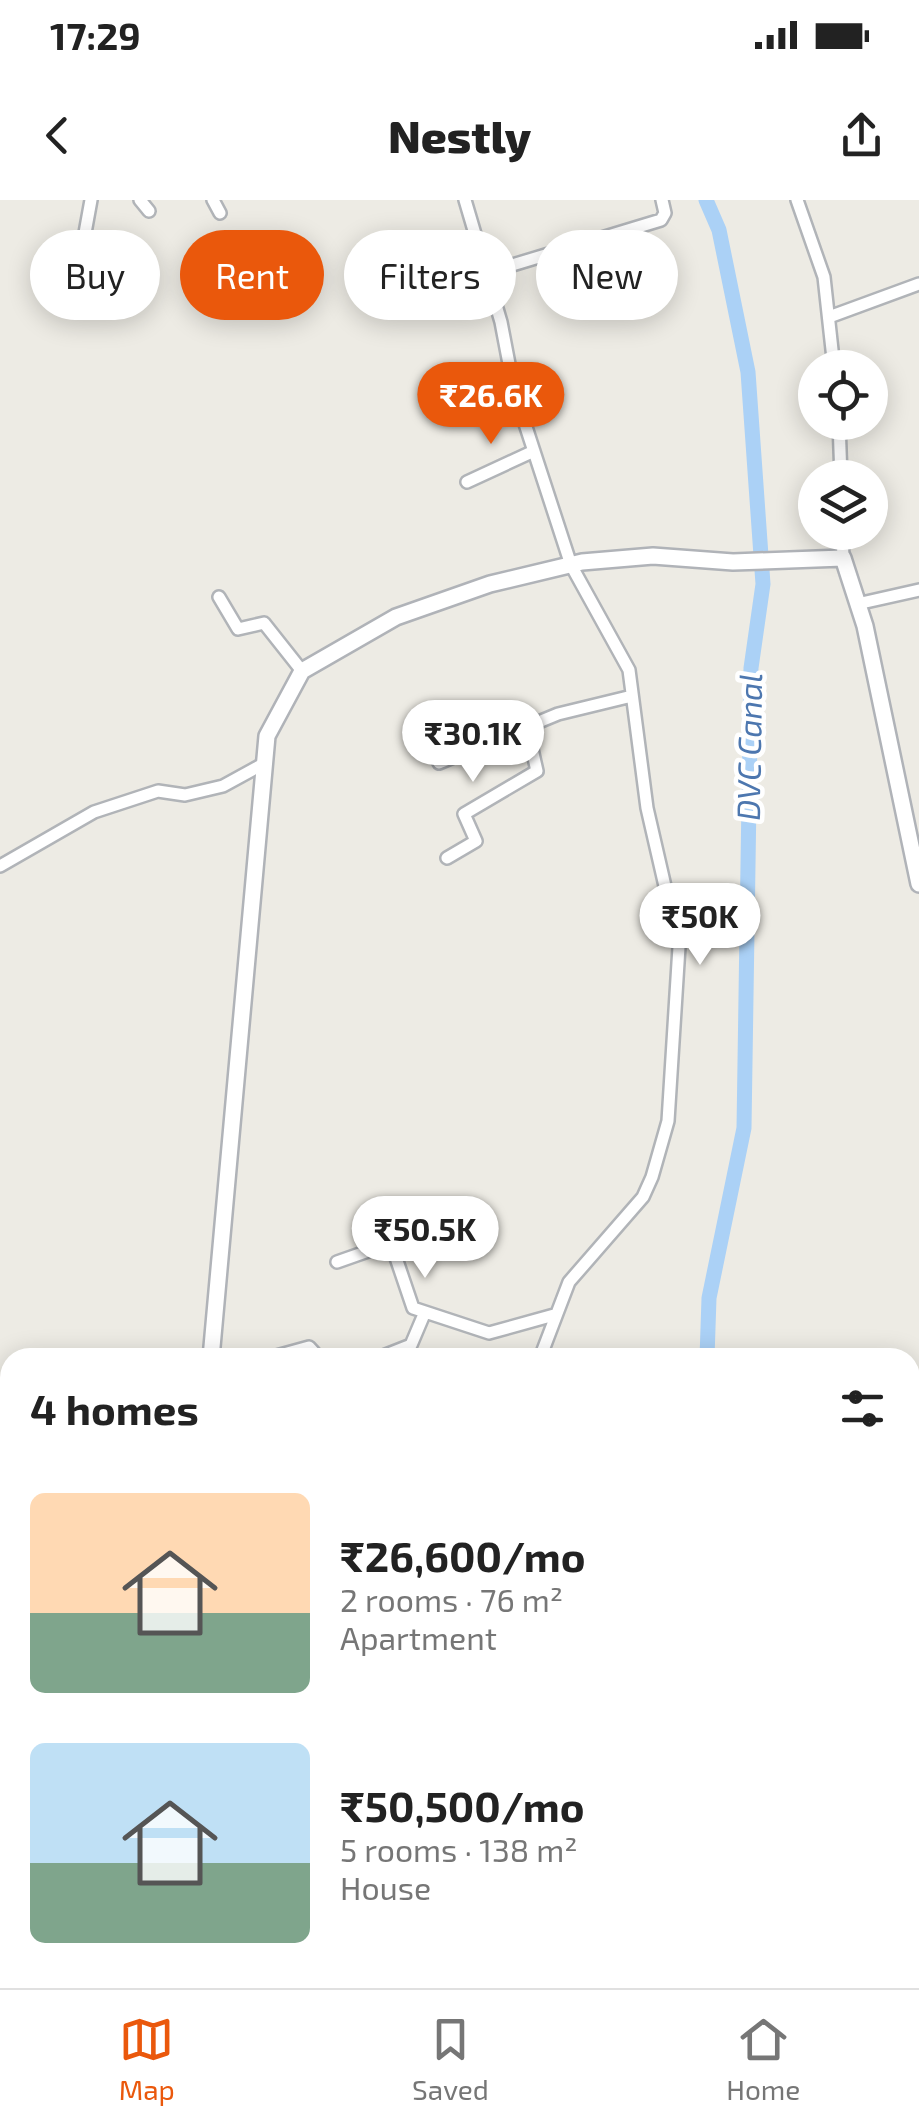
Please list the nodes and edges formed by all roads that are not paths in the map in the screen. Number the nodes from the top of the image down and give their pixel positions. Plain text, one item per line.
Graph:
1 (91, 200) edge
2 (140, 200) edge
3 (213, 200) edge
4 (465, 200) edge
5 (662, 200) edge
6 (797, 200) edge
7 (149, 210) dead end
8 (220, 213) dead end
9 (86, 230) edge
10 (474, 230) edge
11 (516, 264) edge
12 (919, 284) edge
13 (830, 317) junction
14 (497, 320) edge
15 (833, 350) edge
16 (534, 451) junction
17 (466, 482) dead end
18 (843, 550) edge
19 (843, 558) junction
20 (571, 564) junction
21 (919, 590) edge
22 (219, 597) dead end
23 (857, 604) junction
24 (302, 671) junction
25 (632, 696) junction
26 (527, 727) junction
27 (264, 762) junction
28 (439, 762) dead end
29 (447, 858) dead end
30 (0, 866) edge
31 (919, 884) edge
32 (338, 1262) dead end
33 (425, 1312) junction
34 (554, 1314) junction
35 (212, 1348) edge
36 (404, 1348) edge
37 (543, 1348) edge

1 - 9 street
2 - 7 street
3 - 8 street
4 - 10 street
5 - 11 street
6 - 13 street
12 - 13 street
13 - 15 street
14 - 16 street
16 - 17 street
16 - 20 street
18 - 19 street
19 - 20 street
19 - 23 street
20 - 24 street
20 - 25 street
21 - 23 street
22 - 24 street
23 - 31 street
24 - 27 street
25 - 26 street
25 - 34 street
26 - 28 street
26 - 29 street
27 - 30 street
27 - 35 street
32 - 33 street
33 - 34 street
33 - 36 street
34 - 37 street

